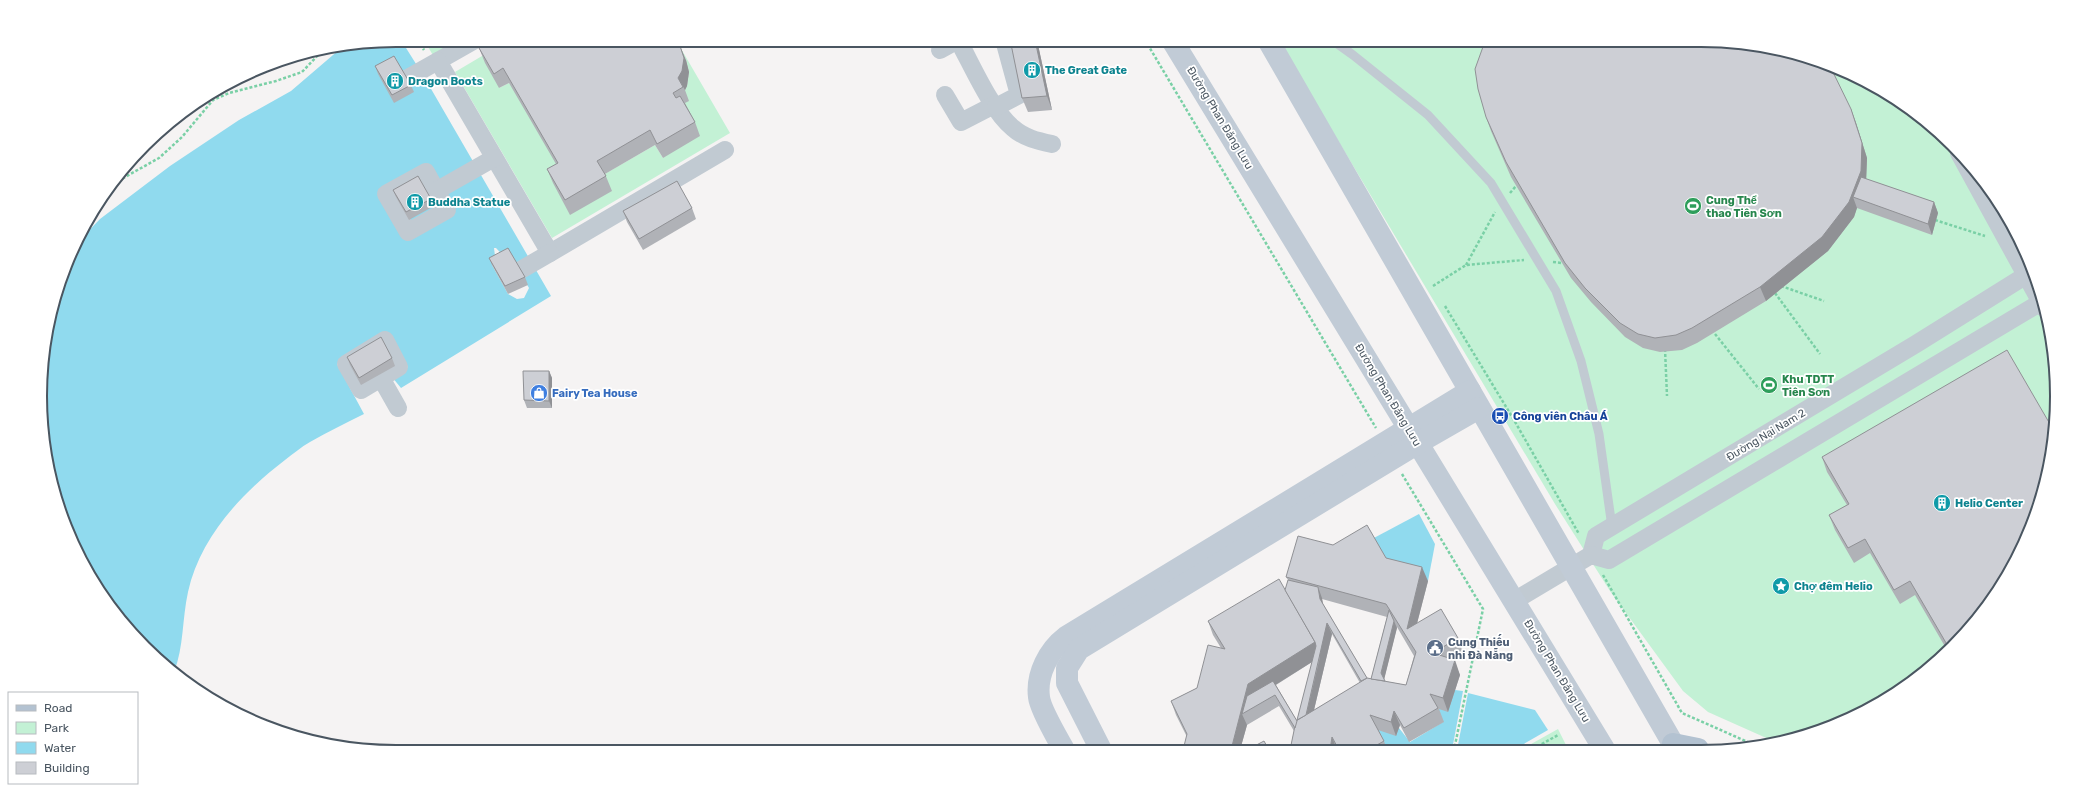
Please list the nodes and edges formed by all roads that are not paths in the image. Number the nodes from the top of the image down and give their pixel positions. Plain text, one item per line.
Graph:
1 (463, 47) edge
2 (945, 47) edge
3 (962, 47) edge
4 (1006, 47) edge
5 (1176, 47) edge
6 (1272, 47) edge
7 (1342, 47) edge
8 (940, 50) dead end
9 (438, 61) junction
10 (406, 79) edge
11 (945, 95) dead end
12 (995, 106) junction
13 (1052, 144) dead end
14 (725, 150) dead end
15 (494, 158) junction
16 (1976, 181) edge
17 (436, 191) dead end
18 (550, 253) junction
19 (2021, 259) edge
20 (519, 271) edge
21 (2028, 275) edge
22 (2038, 306) edge
23 (381, 378) dead end
24 (1474, 399) junction
25 (398, 408) dead end
26 (1413, 435) junction
27 (1612, 527) junction
28 (1591, 555) junction
29 (1571, 567) junction
30 (1514, 601) junction
31 (1062, 745) edge
32 (1098, 745) edge
33 (1602, 745) edge
34 (1673, 745) edge

1 - 9 street
2 - 8 street
3 - 12 street
4 - 12 street
5 - 26 street, Đường Phan Đăng Lưu
6 - 24 street
7 - 27 lane
9 - 10 street
9 - 15 street
11 - 12 street
12 - 13 street
14 - 18 street
15 - 17 street
15 - 18 street
16 - 19 street
18 - 20 street
21 - 27 street, Đường Nại Nam 2
22 - 28 street
23 - 25 street
24 - 26 street
24 - 29 street
26 - 30 street, Đường Phan Đăng Lưu
26 - 31 street
26 - 32 street
27 - 28 street, Đường Nại Nam 2
28 - 29 street
29 - 30 street
29 - 34 street
30 - 33 street, Đường Phan Đăng Lưu

